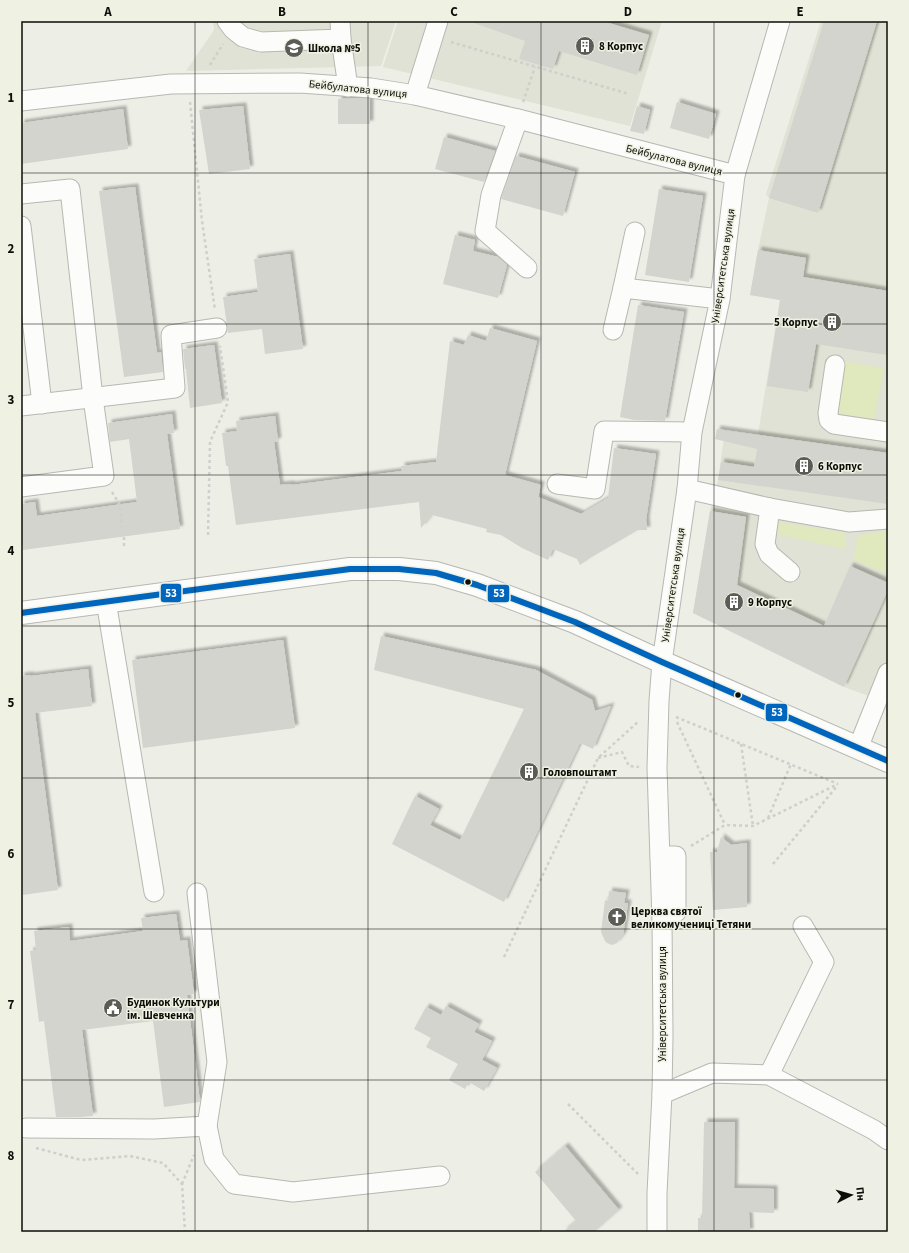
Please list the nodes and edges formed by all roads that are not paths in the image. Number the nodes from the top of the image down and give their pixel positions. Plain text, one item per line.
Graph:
1 (227, 21) edge
2 (780, 21) edge
3 (436, 29) edge
4 (341, 30) edge
5 (348, 87) junction
6 (415, 95) junction
7 (21, 101) edge
8 (518, 119) junction
9 (735, 175) junction
10 (21, 194) edge
11 (21, 226) edge
12 (635, 232) dead end
13 (527, 268) dead end
14 (623, 288) junction
15 (720, 299) junction
16 (217, 328) road end
17 (613, 330) dead end
18 (835, 365) dead end
19 (94, 398) junction
20 (42, 404) junction
21 (21, 406) edge
22 (692, 432) junction
23 (888, 432) edge
24 (557, 484) dead end
25 (21, 487) edge
26 (687, 489) junction
27 (770, 508) junction
28 (888, 519) edge
29 (790, 572) dead end
30 (106, 601) junction
31 (21, 612) edge
32 (662, 662) junction
33 (888, 673) edge
34 (858, 748) junction
35 (888, 761) edge
36 (154, 892) dead end
37 (198, 893) dead end
38 (803, 926) dead end
39 (770, 1075) junction
40 (662, 1094) junction
41 (207, 1126) junction
42 (26, 1128) road end
43 (888, 1140) edge
44 (440, 1176) dead end
45 (658, 1232) edge

1 - 4 street
2 - 9 street, Університетська вулиця
3 - 6 street
4 - 5 street
5 - 6 street, Бейбулатова вулиця
5 - 7 street, Бейбулатова вулиця
6 - 8 street, Бейбулатова вулиця
8 - 9 street, Бейбулатова вулиця
8 - 13 street
9 - 15 street, Університетська вулиця
10 - 19 street
11 - 20 street
12 - 14 street
14 - 15 street
14 - 17 street
15 - 22 street, Університетська вулиця
16 - 19 street
18 - 23 street
19 - 20 street
19 - 25 street
20 - 21 street
22 - 24 street
22 - 26 street, Університетська вулиця
26 - 27 street
26 - 32 street, Університетська вулиця
27 - 28 street
27 - 29 street
30 - 31 highway
30 - 32 highway
30 - 36 street
32 - 34 highway
32 - 40 street, Університетська вулиця
33 - 34 street
34 - 35 highway
37 - 41 street
38 - 39 street
39 - 40 street
39 - 43 street
40 - 45 street, Університетська вулиця
41 - 42 street
41 - 44 street

